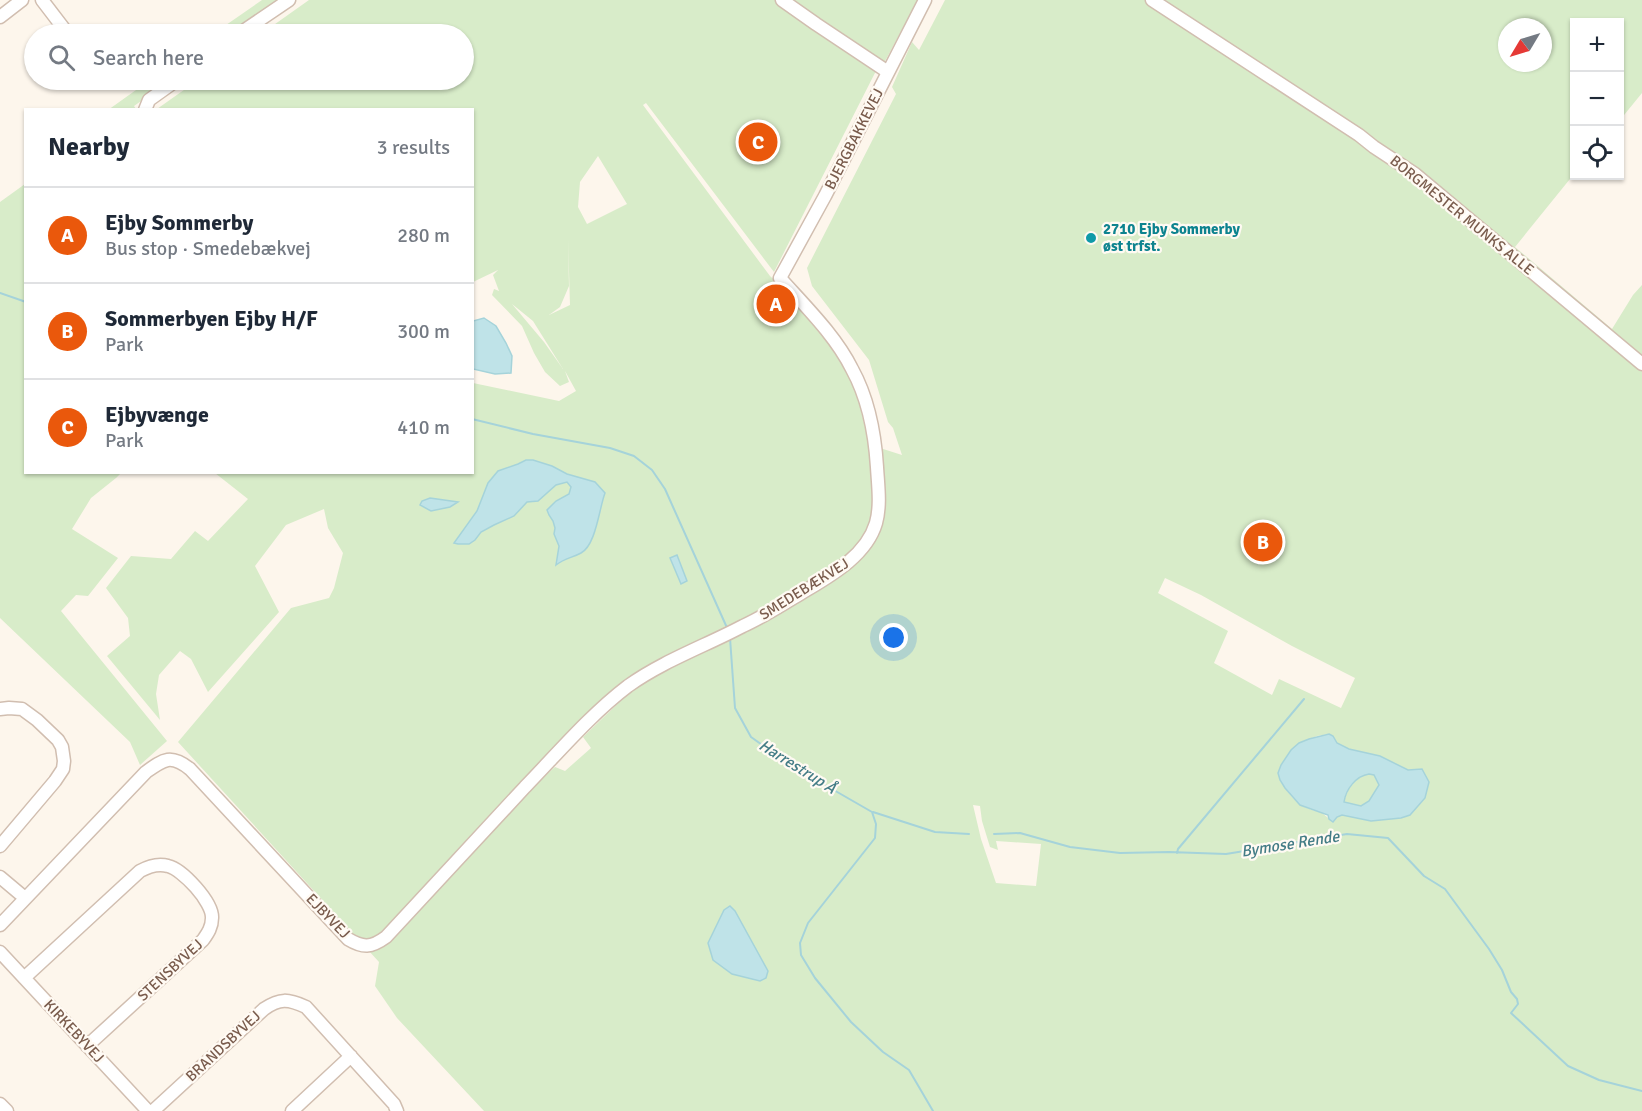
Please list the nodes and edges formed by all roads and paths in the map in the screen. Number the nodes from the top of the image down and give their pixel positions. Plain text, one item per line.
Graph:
1 (22, 0) edge
2 (42, 0) edge
3 (289, 0) edge
4 (782, 0) edge
5 (925, 0) edge
6 (1152, 0) edge
7 (0, 17) edge
8 (60, 24) edge
9 (254, 24) edge
10 (888, 72) junction
11 (163, 90) edge
12 (146, 108) edge
13 (780, 278) joint
14 (1642, 364) edge
15 (729, 633) joint
16 (0, 709) edge
17 (0, 846) edge
18 (0, 877) edge
19 (26, 898) junction
20 (0, 925) edge
21 (0, 952) edge
22 (24, 978) junction
23 (87, 1046) junction
24 (351, 1056) junction
25 (0, 1104) edge
26 (7, 1111) edge
27 (147, 1111) edge
28 (153, 1111) edge
29 (292, 1111) edge
30 (398, 1111) edge

1 - 7 street
2 - 8 street
3 - 9 street
4 - 10 street
5 - 10 street, BJERGBAKKEVEJ
6 - 14 street, BORGMESTER MUNKS ALLE
10 - 13 street, BJERGBAKKEVEJ
11 - 12 street
13 - 15 street, SMEDEBÆKVEJ
15 - 19 street, EJBYVEJ
16 - 17 street
18 - 19 street
19 - 20 street, EJBYVEJ
21 - 22 street, KIRKEBYVEJ
22 - 23 street, KIRKEBYVEJ
22 - 23 street, STENSBYVEJ
23 - 27 street, KIRKEBYVEJ
24 - 28 street, BRANDSBYVEJ
24 - 29 street
24 - 30 street, BRANDSBYVEJ
25 - 26 street

